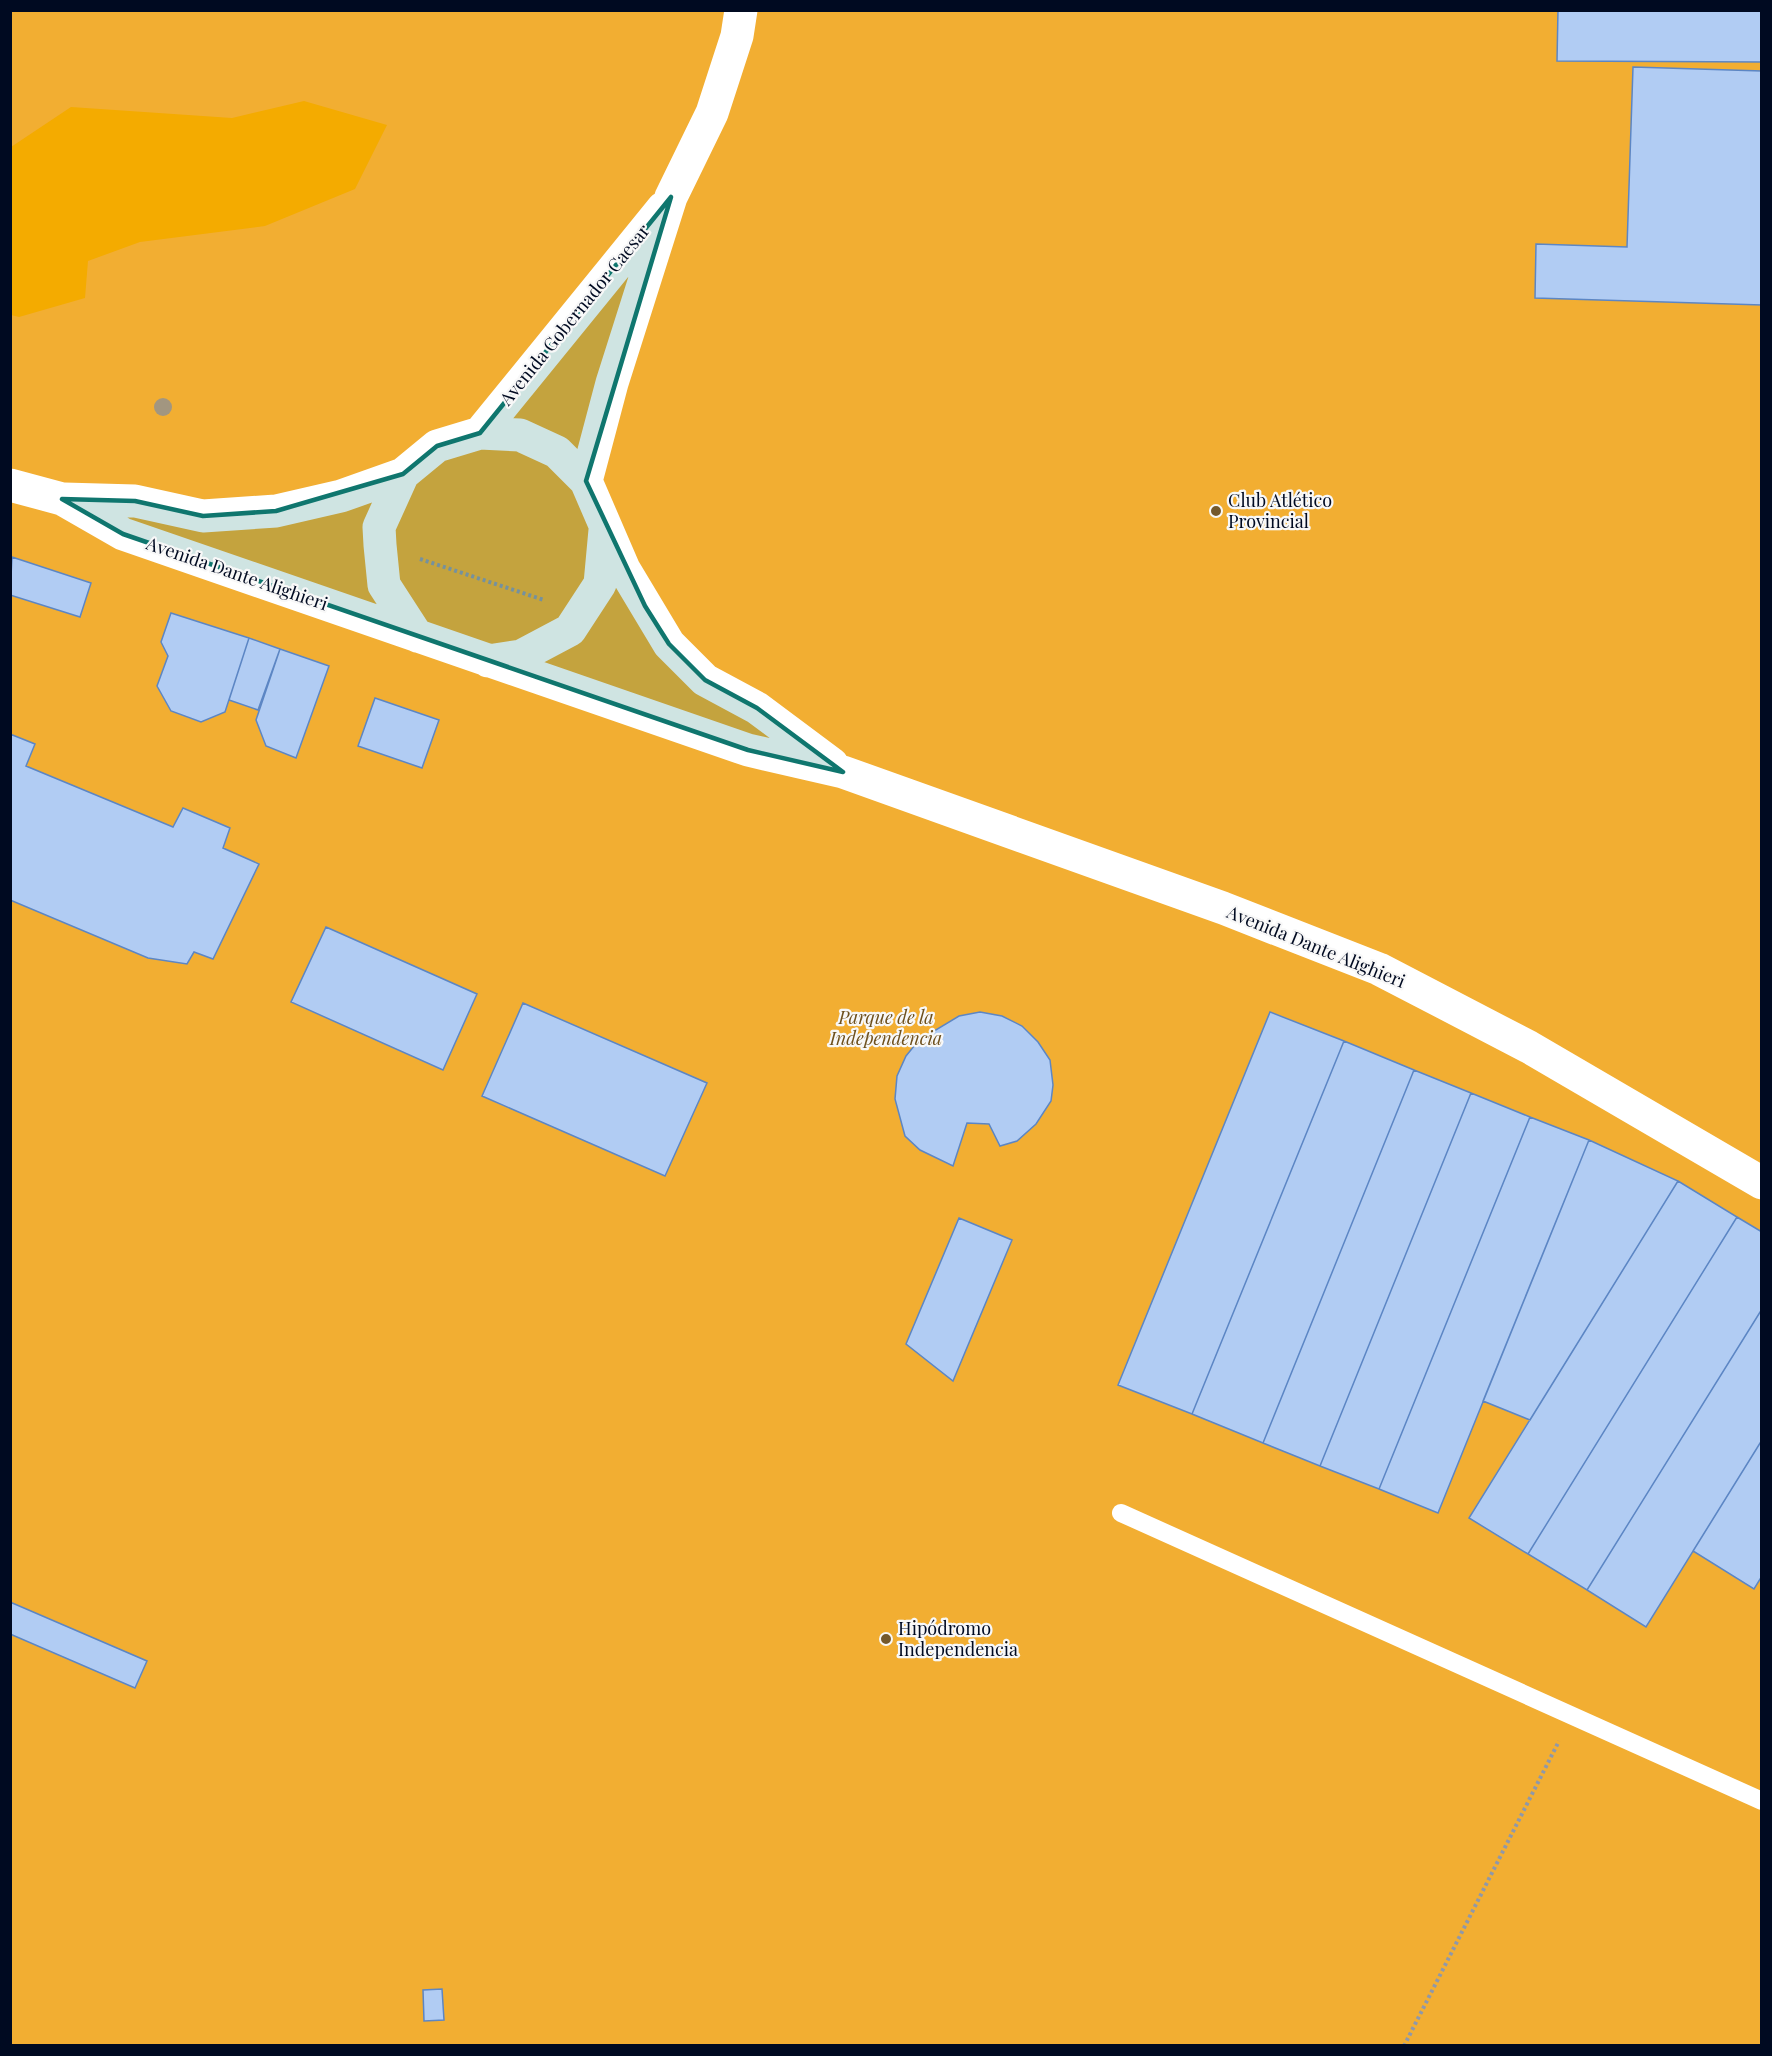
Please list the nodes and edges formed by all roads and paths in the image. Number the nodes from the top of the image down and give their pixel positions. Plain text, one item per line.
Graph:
1 (741, 10) edge
2 (671, 197) junction
3 (480, 433) junction
4 (403, 474) junction
5 (586, 481) junction
6 (10, 485) edge
7 (62, 500) junction
8 (605, 530) junction
9 (411, 555) dead end
10 (552, 602) dead end
11 (417, 636) junction
12 (488, 661) junction
13 (843, 772) junction
14 (1761, 1184) edge
15 (1121, 1514) dead end
16 (1571, 1717) junction
17 (1761, 1801) edge
18 (1404, 2046) edge

1 - 2 street, Avenida Gobernador Caesar
2 - 3 street, Avenida Gobernador Caesar
2 - 5 street, Avenida Gobernador Caesar
3 - 4 street
3 - 5 street
4 - 7 street, Avenida Dante Alighieri
4 - 11 street
5 - 8 street, Avenida Dante Alighieri
6 - 7 street, Avenida Dante Alighieri
7 - 11 street, Avenida Dante Alighieri
8 - 12 street
8 - 13 street, Avenida Dante Alighieri
9 - 10 path
11 - 12 street, Avenida Dante Alighieri
12 - 13 street, Avenida Dante Alighieri
13 - 14 street, Avenida Dante Alighieri
15 - 16 lane
16 - 17 lane
16 - 18 path

